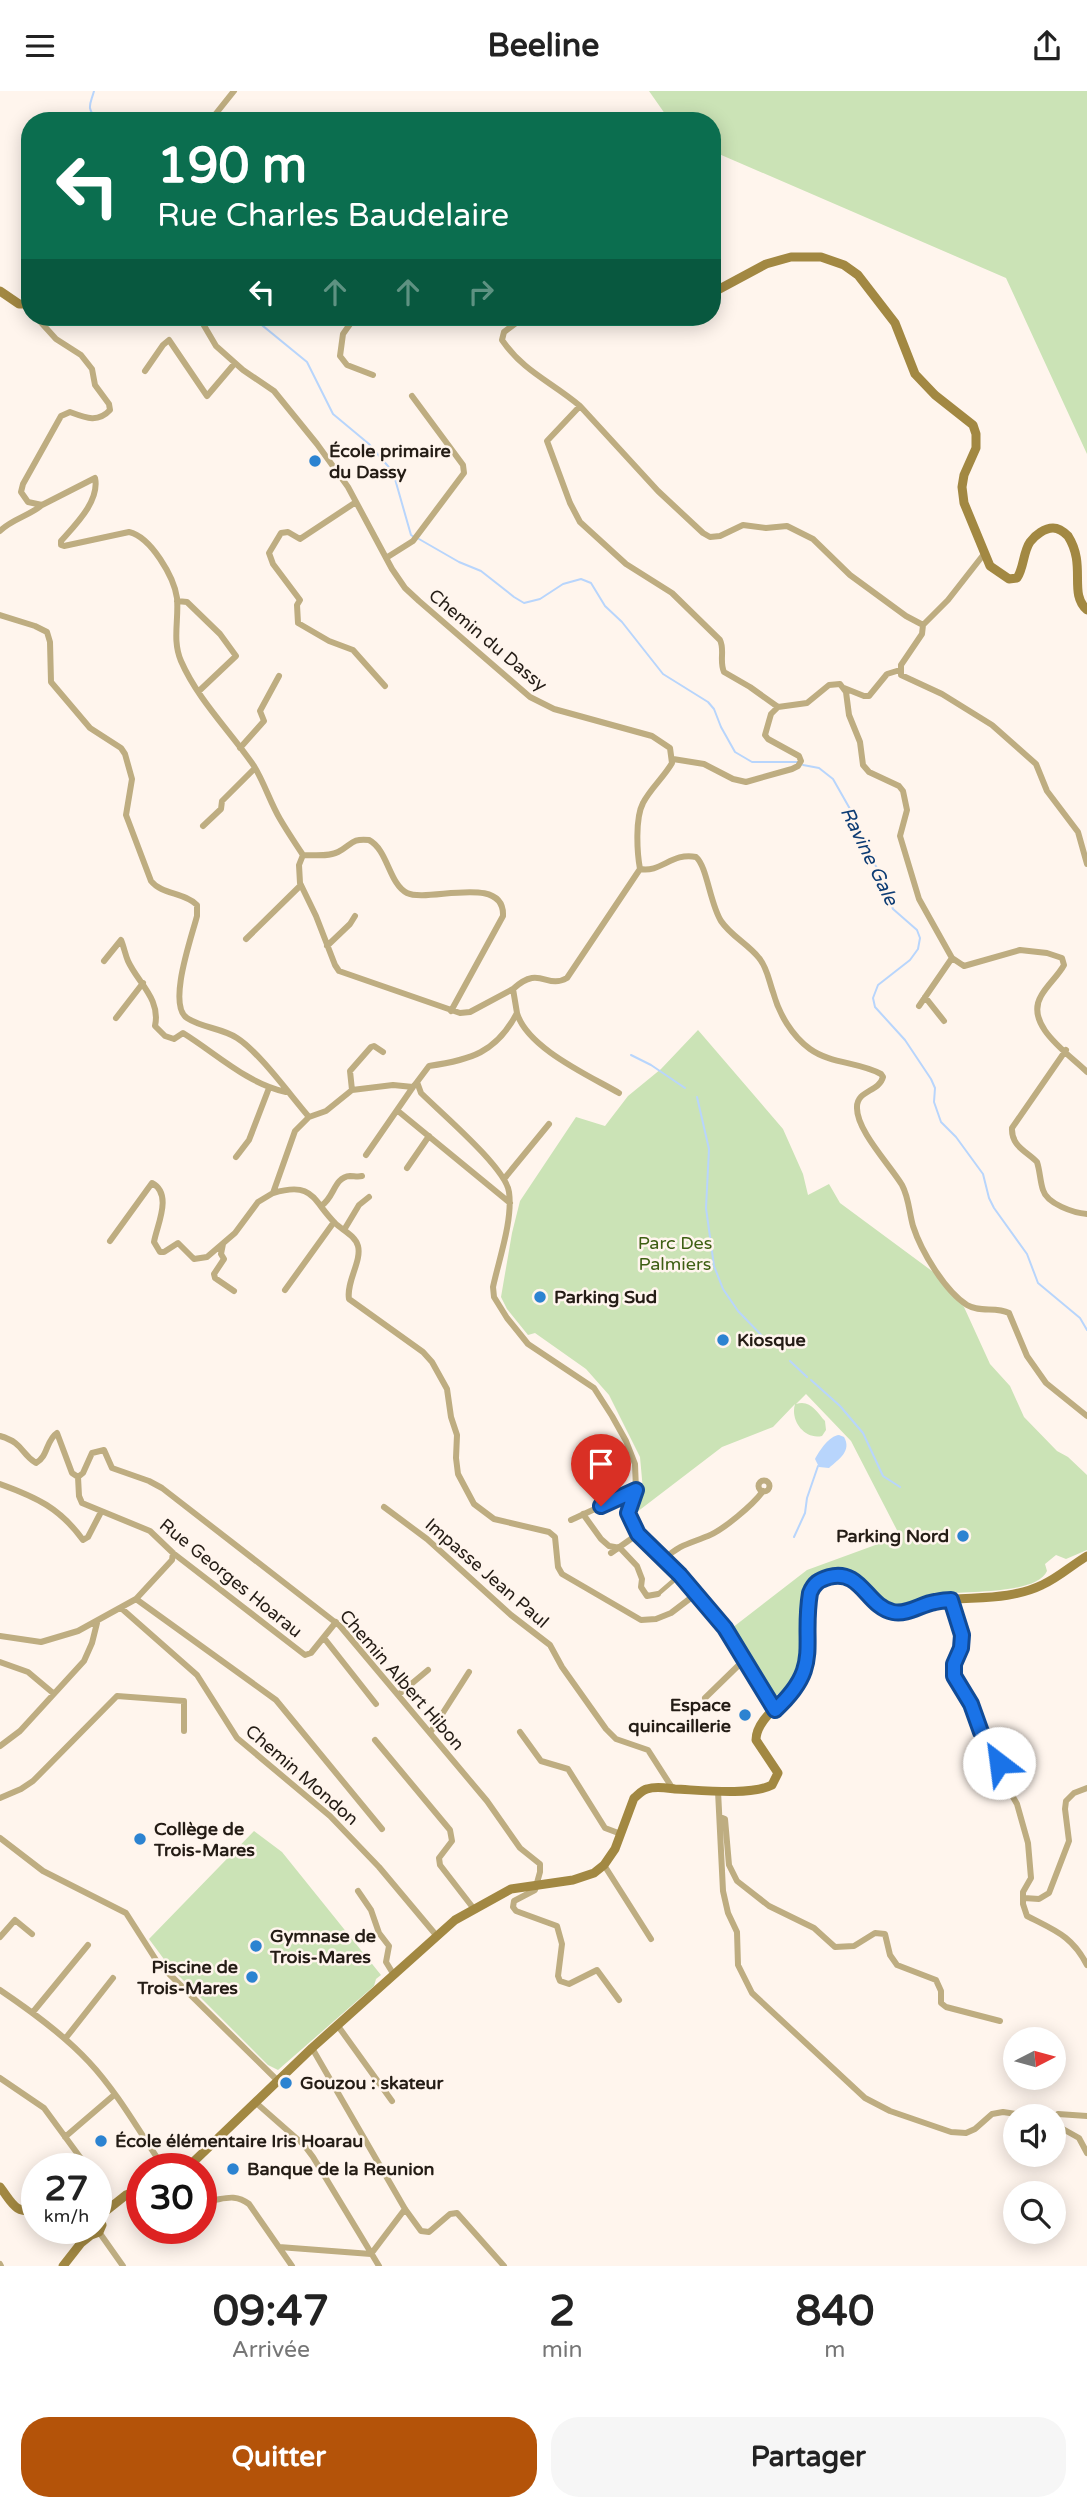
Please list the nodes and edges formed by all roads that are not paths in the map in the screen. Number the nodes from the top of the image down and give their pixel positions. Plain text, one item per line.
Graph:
1 (233, 91) edge
2 (217, 112) edge
3 (721, 288) edge
4 (0, 291) edge
5 (21, 303) edge
6 (44, 326) edge
7 (204, 326) edge
8 (349, 326) edge
9 (512, 326) edge
10 (235, 363) junction
11 (145, 371) dead end
12 (373, 375) dead end
13 (412, 395) dead end
14 (580, 406) junction
15 (356, 502) junction
16 (43, 505) junction
17 (0, 531) edge
18 (984, 554) junction
19 (386, 558) junction
20 (177, 601) junction
21 (1087, 610) edge
22 (0, 615) edge
23 (923, 625) junction
24 (900, 670) junction
25 (279, 676) dead end
26 (385, 686) dead end
27 (844, 688) junction
28 (199, 691) junction
29 (778, 707) junction
30 (240, 748) junction
31 (673, 759) junction
32 (255, 768) junction
33 (203, 826) dead end
34 (303, 855) junction
35 (1087, 864) edge
36 (640, 869) junction
37 (301, 885) junction
38 (355, 916) dead end
39 (246, 939) dead end
40 (327, 946) junction
41 (952, 958) junction
42 (104, 961) dead end
43 (143, 983) junction
44 (513, 989) junction
45 (925, 997) junction
46 (919, 1006) dead end
47 (451, 1011) junction
48 (517, 1013) junction
49 (116, 1018) dead end
50 (944, 1021) dead end
51 (201, 1024) junction
52 (194, 1040) junction
53 (1066, 1050) junction
54 (383, 1052) dead end
55 (1087, 1072) edge
56 (415, 1085) junction
57 (269, 1088) junction
58 (352, 1090) junction
59 (288, 1092) junction
60 (619, 1093) dead end
61 (398, 1111) junction
62 (309, 1117) junction
63 (549, 1124) dead end
64 (429, 1136) junction
65 (366, 1155) dead end
66 (236, 1157) dead end
67 (407, 1168) dead end
68 (362, 1176) dead end
69 (504, 1179) junction
70 (273, 1193) junction
71 (369, 1197) dead end
72 (510, 1203) junction
73 (322, 1205) junction
74 (1087, 1214) edge
75 (334, 1222) junction
76 (344, 1230) junction
77 (110, 1241) dead end
78 (223, 1244) junction
79 (285, 1290) dead end
80 (234, 1291) dead end
81 (1087, 1416) edge
82 (0, 1436) edge
83 (78, 1477) junction
84 (0, 1484) edge
85 (636, 1490) junction
86 (763, 1491) dead end
87 (384, 1507) dead end
88 (101, 1512) junction
89 (583, 1514) junction
90 (570, 1520) dead end
91 (638, 1534) junction
92 (620, 1548) junction
93 (173, 1553) junction
94 (611, 1553) dead end
95 (1087, 1556) edge
96 (664, 1559) junction
97 (680, 1575) junction
98 (658, 1594) joint
99 (696, 1594) junction
100 (136, 1599) junction
101 (951, 1600) junction
102 (121, 1608) junction
103 (336, 1622) junction
104 (97, 1623) junction
105 (0, 1636) edge
106 (324, 1638) junction
107 (744, 1660) junction
108 (0, 1662) edge
109 (428, 1669) dead end
110 (469, 1672) dead end
111 (53, 1693) junction
112 (397, 1695) junction
113 (705, 1698) dead end
114 (376, 1704) dead end
115 (775, 1710) junction
116 (184, 1731) dead end
117 (520, 1732) dead end
118 (430, 1733) junction
119 (375, 1740) dead end
120 (0, 1746) edge
121 (1087, 1788) edge
122 (673, 1789) junction
123 (718, 1791) junction
124 (0, 1798) edge
125 (720, 1817) junction
126 (382, 1829) dead end
127 (621, 1834) junction
128 (0, 1838) edge
129 (604, 1864) junction
130 (536, 1885) junction
131 (358, 1891) dead end
132 (1024, 1898) junction
133 (474, 1909) junction
134 (33, 1934) dead end
135 (436, 1935) junction
136 (0, 1937) edge
137 (651, 1939) dead end
138 (88, 1945) dead end
139 (1087, 1965) edge
140 (394, 1975) junction
141 (113, 1978) dead end
142 (0, 1990) edge
143 (619, 2000) dead end
144 (33, 2012) junction
145 (1000, 2021) dead end
146 (338, 2025) junction
147 (65, 2039) junction
148 (312, 2048) junction
149 (0, 2078) edge
150 (277, 2080) junction
151 (114, 2095) junction
152 (392, 2101) dead end
153 (255, 2102) junction
154 (1003, 2112) edge
155 (1066, 2115) edge
156 (1087, 2116) edge
157 (1066, 2130) edge
158 (65, 2137) junction
159 (77, 2153) edge
160 (154, 2153) edge
161 (202, 2153) edge
162 (1087, 2153) edge
163 (0, 2187) edge
164 (126, 2195) edge
165 (217, 2198) edge
166 (112, 2207) edge
167 (405, 2209) junction
168 (21, 2210) edge
169 (80, 2244) edge
170 (102, 2244) edge
171 (279, 2246) junction
172 (371, 2254) junction
173 (63, 2266) edge
174 (123, 2266) edge
175 (292, 2266) edge
176 (379, 2266) edge
177 (504, 2266) edge

1 - 2 street
3 - 18 main road
4 - 5 main road
6 - 16 street
7 - 10 street, Chemin du Dassy
8 - 12 street
9 - 14 street
10 - 11 street
10 - 15 street, Chemin du Dassy
13 - 19 street
14 - 23 street
14 - 29 street
15 - 19 street, Chemin du Dassy
15 - 26 street
16 - 17 street
16 - 20 street
18 - 21 main road
18 - 23 street
19 - 31 street, Chemin du Dassy
20 - 28 street
20 - 28 street
22 - 51 street
23 - 24 street
24 - 27 street
24 - 35 street
25 - 30 street
27 - 29 street
27 - 41 street
28 - 30 street
29 - 31 street
30 - 32 street
31 - 36 street
32 - 33 street
32 - 34 street
34 - 37 street
34 - 47 street
36 - 44 street
36 - 81 street
37 - 39 street
37 - 40 street
38 - 40 street
40 - 47 street
41 - 45 street
41 - 53 street
42 - 43 street
43 - 49 street
43 - 52 street
44 - 47 street
44 - 48 street
45 - 46 street
45 - 50 street
48 - 56 street
48 - 60 street
51 - 52 street
51 - 59 street
52 - 57 street
53 - 55 street
53 - 74 street
54 - 58 street
56 - 58 street
56 - 61 street
56 - 69 street
57 - 59 street
57 - 66 street
58 - 62 street
59 - 62 street
61 - 64 street
61 - 65 street
62 - 70 street
63 - 69 street
64 - 67 street
64 - 72 street
68 - 73 street
69 - 72 street
70 - 73 street
70 - 78 street
71 - 76 street
72 - 85 street
73 - 75 street
75 - 76 street
75 - 79 street
76 - 99 street
77 - 78 street
78 - 80 street
82 - 83 street
83 - 88 street, Rue Georges Hoarau
83 - 103 street, Chemin Albert Hibon
84 - 88 street
85 - 89 street
85 - 91 street
86 - 96 street
87 - 122 street, Impasse Jean Paul
88 - 93 street, Rue Georges Hoarau
89 - 90 street
89 - 92 street
91 - 92 street
91 - 96 street
92 - 94 street
92 - 98 street
93 - 100 street
93 - 106 street, Rue Georges Hoarau
95 - 101 main road
96 - 97 street
97 - 98 street
97 - 99 street
99 - 107 street
100 - 102 street
100 - 126 street
101 - 115 main road
101 - 132 street
102 - 104 street
102 - 135 street, Chemin Mondon
103 - 106 street
103 - 112 street, Chemin Albert Hibon
104 - 105 street
104 - 111 street
106 - 114 street
107 - 113 street
107 - 115 street
108 - 111 street
109 - 112 street
110 - 118 street
111 - 120 street
112 - 118 street, Chemin Albert Hibon
115 - 123 main road
116 - 124 street
117 - 127 street
118 - 130 street, Chemin Albert Hibon
119 - 133 street
121 - 132 street
122 - 123 main road
122 - 127 main road
123 - 125 street
125 - 145 street
125 - 154 street
127 - 129 main road
128 - 150 street
129 - 130 main road
129 - 137 street
130 - 133 main road
130 - 143 street
131 - 140 street
132 - 139 street
133 - 135 main road
134 - 136 street
135 - 140 main road
138 - 144 street
140 - 146 main road
141 - 147 street
142 - 144 street
144 - 147 street
146 - 148 main road
146 - 152 street
147 - 151 street
148 - 150 main road
148 - 167 street
149 - 158 street
150 - 153 main road
151 - 158 street
151 - 160 street
153 - 161 main road
153 - 172 street
155 - 156 street
157 - 162 street
158 - 159 street
163 - 168 main road
164 - 166 main road
165 - 171 street
167 - 172 street
167 - 177 street
169 - 173 main road
170 - 174 street
171 - 172 street
171 - 175 street
172 - 176 street

